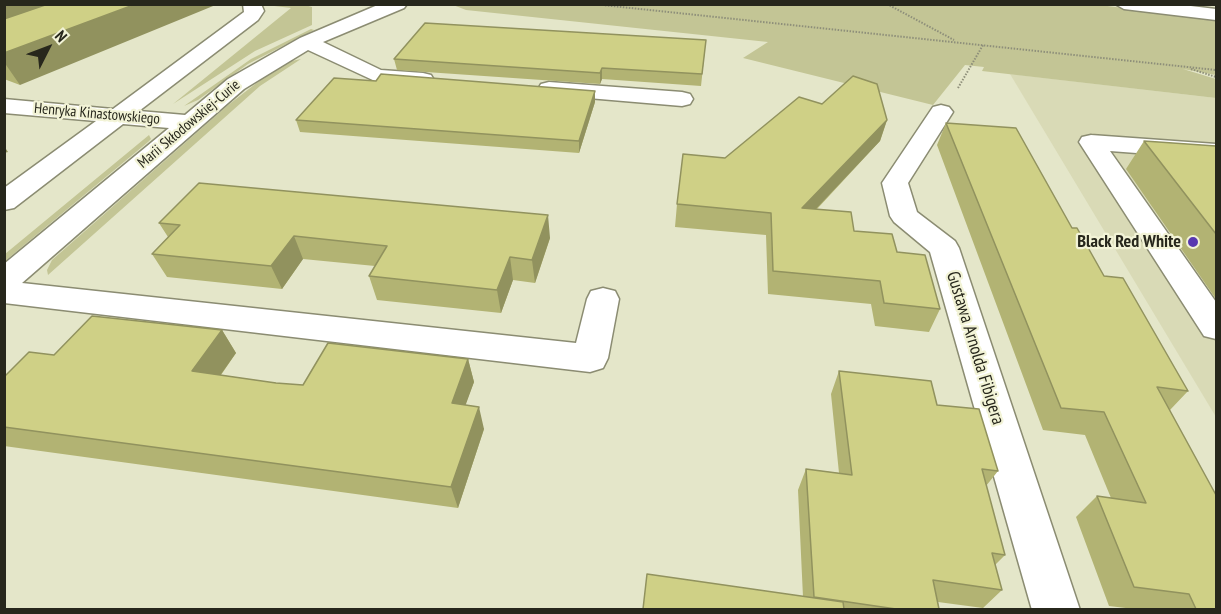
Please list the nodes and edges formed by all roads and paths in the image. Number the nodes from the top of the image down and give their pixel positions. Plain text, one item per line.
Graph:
1 (252, 4) edge
2 (339, 4) edge
3 (398, 4) edge
4 (593, 4) edge
5 (887, 4) edge
6 (1124, 4) edge
7 (368, 15) junction
8 (1216, 15) edge
9 (307, 42) junction
10 (957, 42) junction
11 (983, 45) junction
12 (1181, 66) junction
13 (971, 69) dead end
14 (1216, 70) edge
15 (1216, 77) edge
16 (440, 81) edge
17 (524, 87) edge
18 (682, 99) dead end
19 (4, 106) edge
20 (941, 112) dead end
21 (120, 115) junction
22 (189, 123) junction
23 (1216, 151) edge
24 (4, 202) edge
25 (4, 281) edge
26 (4, 292) edge
27 (603, 299) dead end
28 (1216, 327) edge
29 (1056, 609) edge

1 - 21 street
2 - 7 street
3 - 7 street, Marii Skłodowskiej-Curie
4 - 10 path
5 - 10 path
6 - 8 street
7 - 9 street, Marii Skłodowskiej-Curie
9 - 16 street
9 - 22 street, Marii Skłodowskiej-Curie
10 - 11 path
11 - 12 path
11 - 13 path
12 - 14 path
12 - 15 path
17 - 18 street
19 - 21 street, Henryka Kinastowskiego
20 - 29 street, Gustawa Arnolda Fibigera
21 - 22 street, Henryka Kinastowskiego
21 - 24 street
22 - 25 street, Marii Skłodowskiej-Curie
23 - 28 street
26 - 27 street

